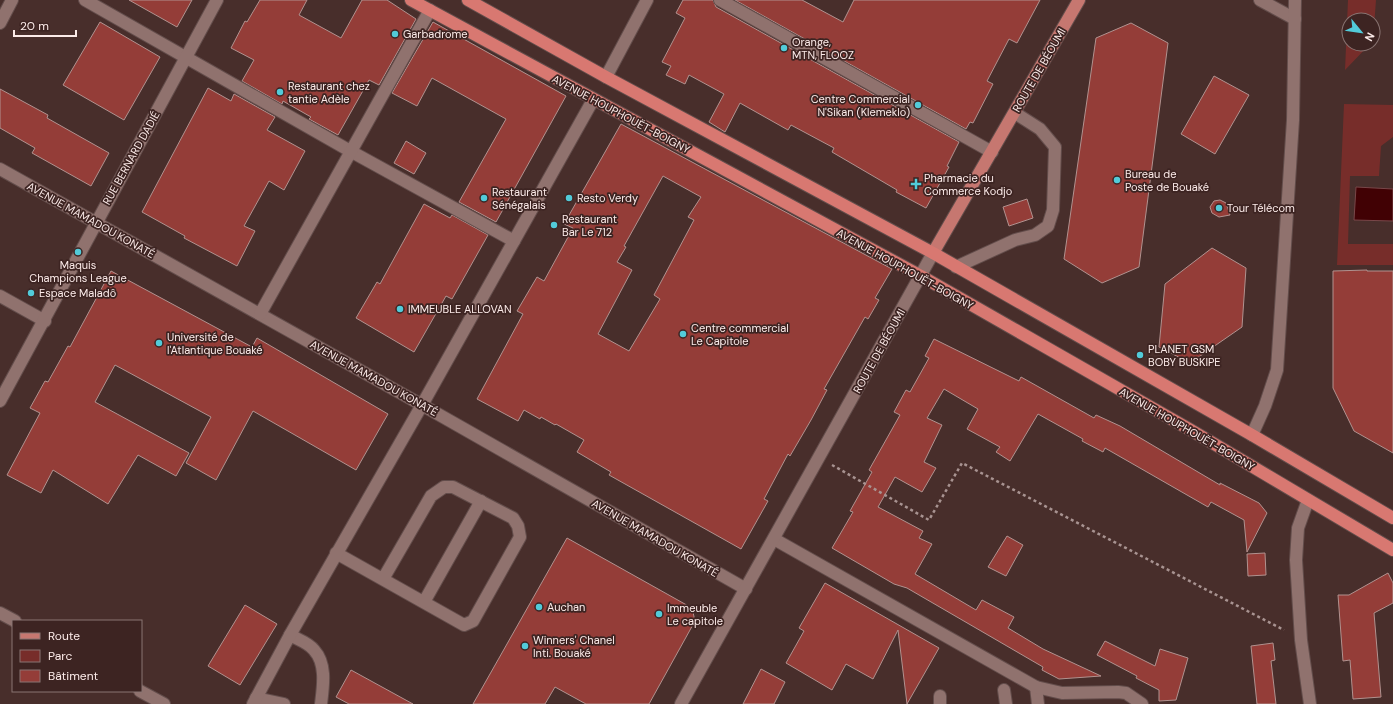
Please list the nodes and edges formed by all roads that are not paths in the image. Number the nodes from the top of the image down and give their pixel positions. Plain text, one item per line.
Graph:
1 (12, 0) edge
2 (85, 0) edge
3 (217, 0) edge
4 (411, 0) edge
5 (468, 0) edge
6 (647, 0) edge
7 (720, 0) edge
8 (1078, 0) edge
9 (1260, 0) edge
10 (1295, 0) edge
11 (430, 10) junction
12 (1295, 19) junction
13 (0, 23) edge
14 (187, 57) junction
15 (606, 77) junction
16 (593, 100) junction
17 (1015, 113) junction
18 (352, 152) junction
19 (992, 152) junction
20 (0, 169) edge
21 (95, 224) junction
22 (514, 241) junction
23 (933, 254) junction
24 (956, 267) junction
25 (921, 276) junction
26 (0, 296) edge
27 (260, 314) junction
28 (45, 321) junction
29 (0, 401) edge
30 (422, 405) junction
31 (1252, 435) junction
32 (1308, 500) junction
33 (481, 501) junction
34 (1393, 518) edge
35 (774, 539) junction
36 (1393, 550) edge
37 (336, 553) junction
38 (383, 579) junction
39 (746, 589) junction
40 (424, 602) junction
41 (0, 612) edge
42 (13, 620) edge
43 (290, 635) junction
44 (1036, 687) junction
45 (1004, 690) dead end
46 (142, 692) edge
47 (255, 701) edge
48 (164, 704) edge
49 (284, 704) edge
50 (321, 704) edge
51 (682, 704) edge
52 (1006, 704) edge
53 (1038, 704) edge
54 (1142, 704) edge
55 (1310, 704) edge

1 - 13 street
2 - 14 street
3 - 14 street, RUE BERNARD DADIÉ
4 - 11 highway, AVENUE HOUPHOUËT-BOIGNY
5 - 15 highway
6 - 15 street
7 - 19 street
8 - 17 main road, ROUTE DE BÉOUMI
9 - 12 street
10 - 12 street
11 - 16 highway, AVENUE HOUPHOUËT-BOIGNY
11 - 18 street
12 - 31 street
14 - 18 street
14 - 21 street, RUE BERNARD DADIÉ
15 - 23 highway
16 - 22 street
16 - 25 highway, AVENUE HOUPHOUËT-BOIGNY
17 - 19 main road, ROUTE DE BÉOUMI
17 - 24 street
18 - 22 street
18 - 27 street
19 - 23 main road, ROUTE DE BÉOUMI
20 - 21 street, AVENUE MAMADOU KONATÉ
21 - 27 street, AVENUE MAMADOU KONATÉ
21 - 28 street, RUE BERNARD DADIÉ
22 - 30 street
23 - 24 highway
23 - 25 street, ROUTE DE BÉOUMI
24 - 31 highway
25 - 32 highway, AVENUE HOUPHOUËT-BOIGNY
25 - 35 street, ROUTE DE BÉOUMI
26 - 28 street
27 - 30 street, AVENUE MAMADOU KONATÉ
28 - 29 street, RUE BERNARD DADIÉ
30 - 37 street
30 - 39 street, AVENUE MAMADOU KONATÉ
31 - 34 highway
32 - 36 highway, AVENUE HOUPHOUËT-BOIGNY
32 - 55 street
33 - 38 street
33 - 40 street
33 - 40 street
35 - 39 street, ROUTE DE BÉOUMI
35 - 44 street
37 - 38 street
37 - 43 street
38 - 40 street
39 - 51 street, ROUTE DE BÉOUMI
41 - 42 street
43 - 47 street
43 - 50 street
44 - 53 street
44 - 54 street
45 - 52 street
46 - 48 street
47 - 49 street

